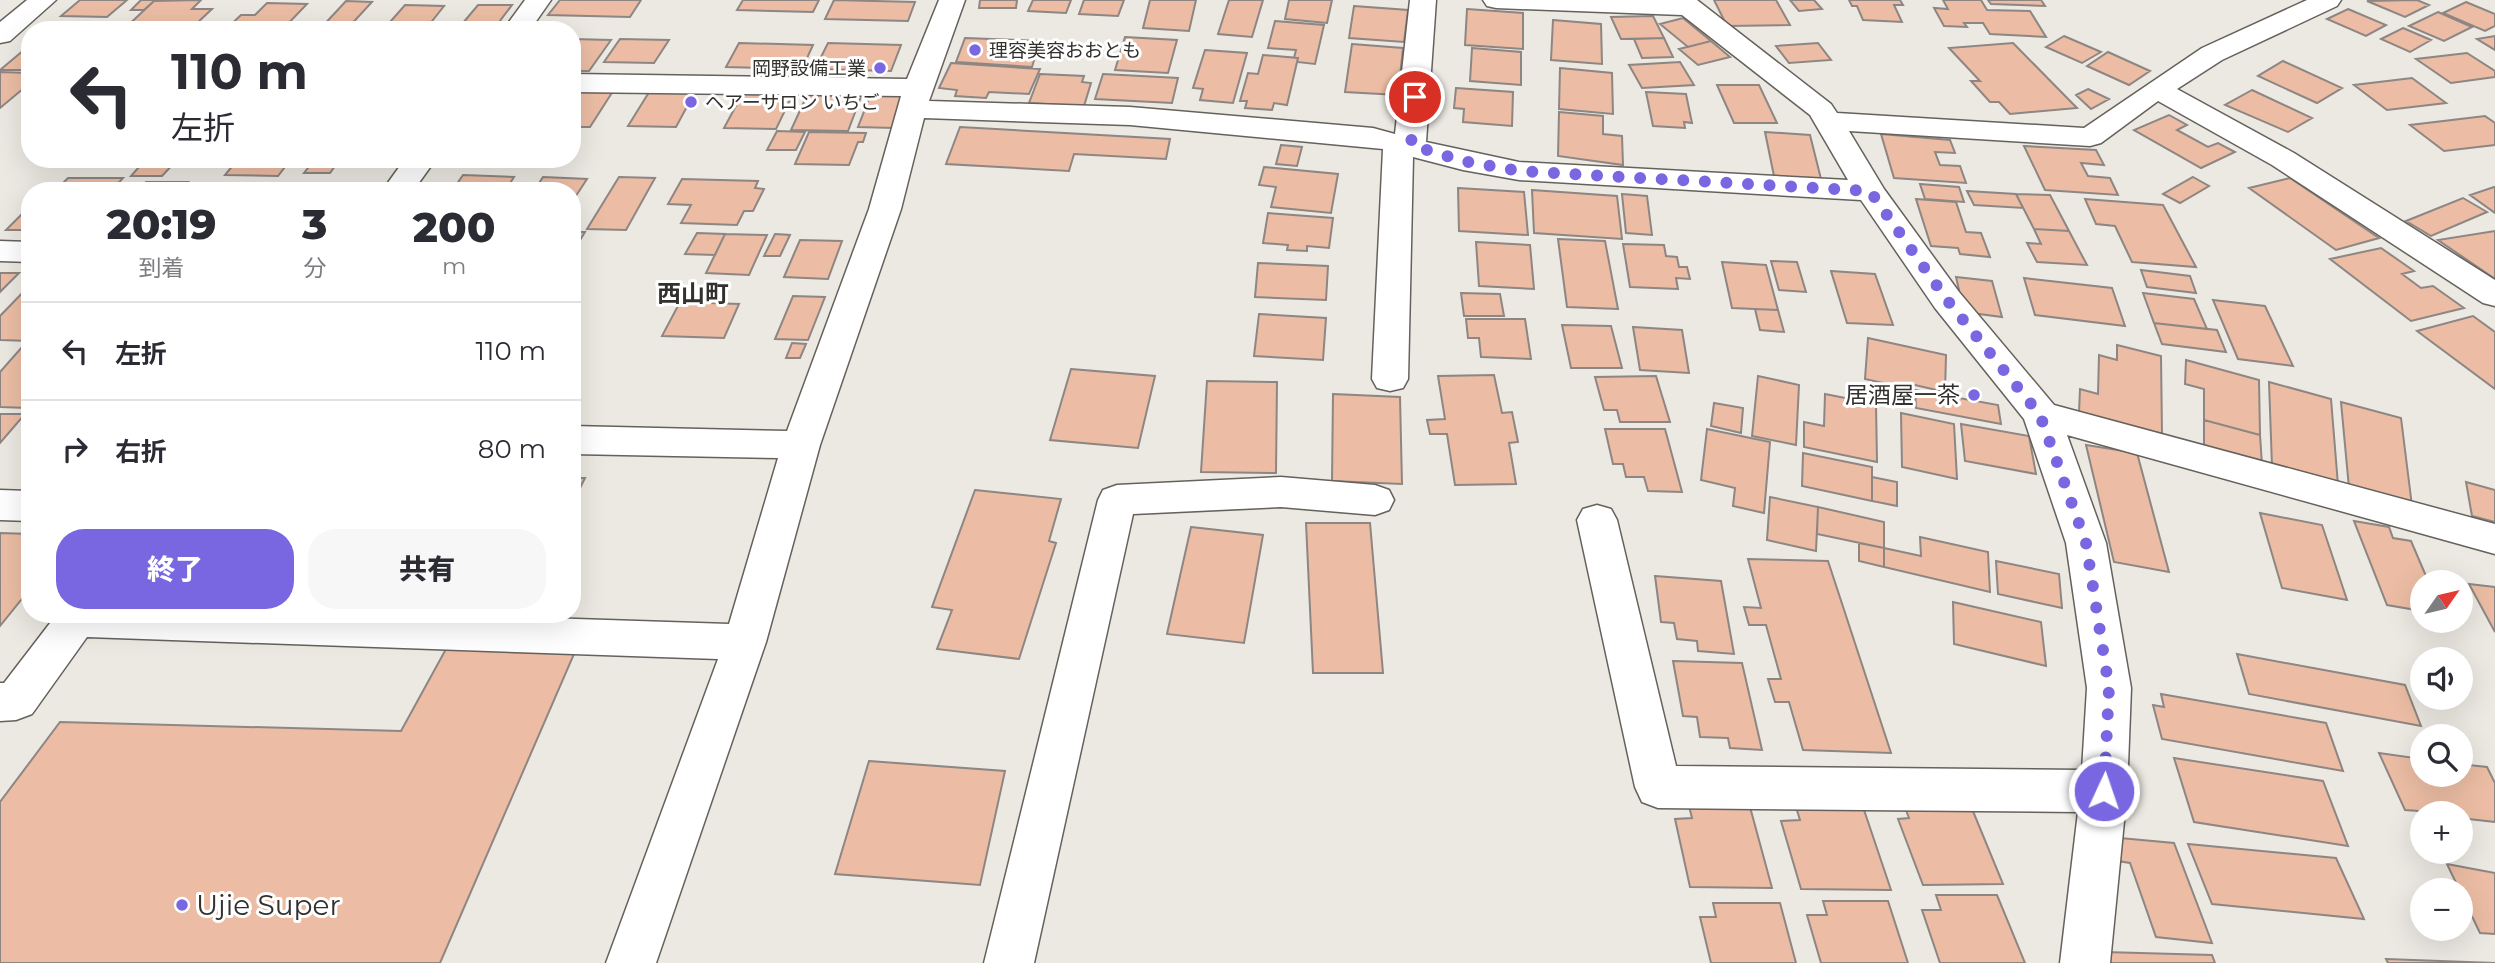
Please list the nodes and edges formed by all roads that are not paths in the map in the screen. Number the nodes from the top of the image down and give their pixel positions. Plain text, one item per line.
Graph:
1 (43, 0) edge
2 (538, 0) edge
3 (952, 0) edge
4 (1423, 0) edge
5 (1496, 0) edge
6 (2329, 0) edge
7 (1687, 3) edge
8 (523, 21) edge
9 (0, 35) edge
10 (581, 83) edge
11 (2157, 89) junction
12 (916, 98) junction
13 (1828, 121) junction
14 (1404, 144) junction
15 (1870, 191) junction
16 (0, 251) edge
17 (21, 252) edge
18 (2495, 295) edge
19 (1390, 379) dead end
20 (2040, 415) junction
21 (581, 440) edge
22 (801, 445) junction
23 (1375, 500) dead end
24 (0, 505) edge
25 (21, 506) edge
26 (1597, 520) dead end
27 (2495, 539) edge
28 (74, 623) edge
29 (239, 623) edge
30 (745, 642) junction
31 (0, 702) edge
32 (2104, 791) junction
33 (631, 963) edge
34 (1009, 963) edge
35 (2085, 963) edge

1 - 9 street
2 - 8 street
3 - 12 street
4 - 14 street
5 - 7 street
6 - 11 street
7 - 13 street
10 - 12 street
11 - 13 street
11 - 18 street
12 - 14 street
12 - 22 street
13 - 15 street
14 - 15 street
14 - 19 street
15 - 20 street
16 - 17 street
20 - 27 street
20 - 32 street
21 - 22 street
22 - 30 street
23 - 34 street
24 - 25 street
26 - 32 street
28 - 31 street
29 - 30 street
30 - 33 street
32 - 35 street

